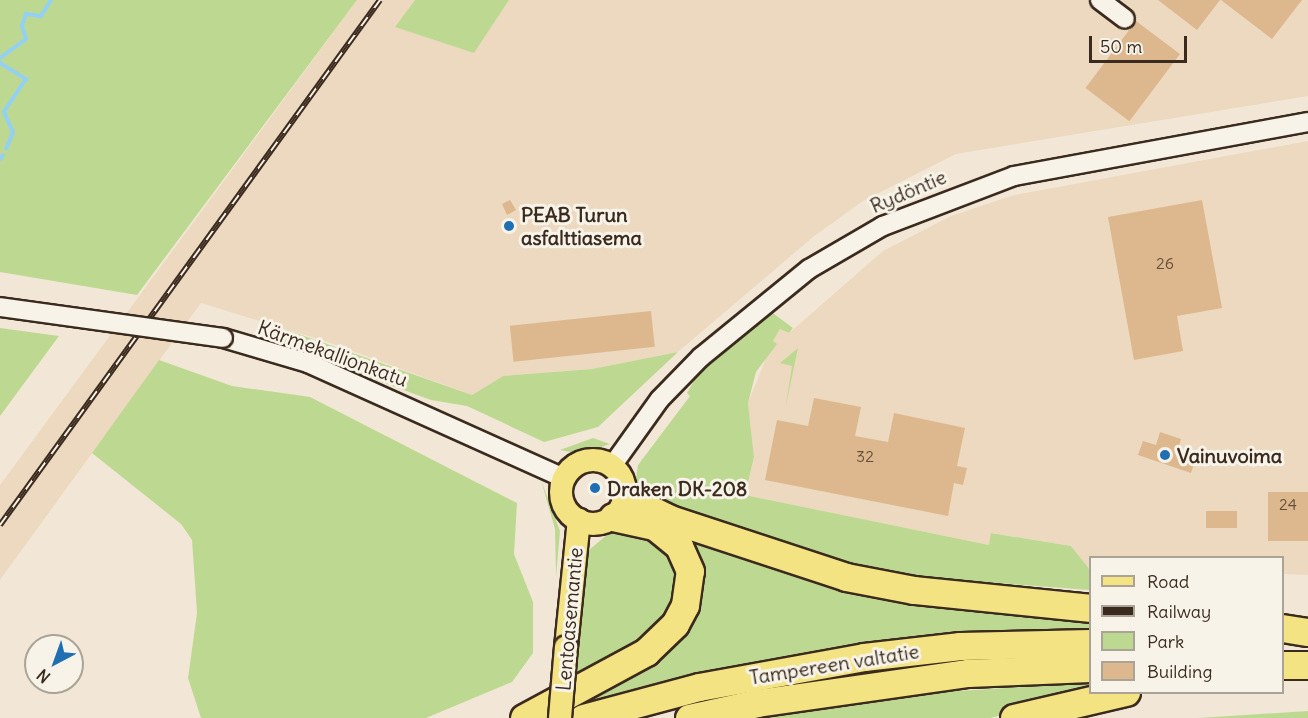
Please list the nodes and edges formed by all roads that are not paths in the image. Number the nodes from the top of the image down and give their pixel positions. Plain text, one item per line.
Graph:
1 (1100, 0) edge
2 (1125, 19) dead end
3 (1308, 122) edge
4 (0, 307) edge
5 (612, 466) junction
6 (564, 478) junction
7 (619, 507) junction
8 (579, 520) junction
9 (1089, 608) edge
10 (1284, 628) edge
11 (1308, 632) edge
12 (1308, 641) edge
13 (1089, 643) edge
14 (1289, 660) edge
15 (1089, 668) edge
16 (1122, 694) edge
17 (524, 718) edge
18 (560, 718) edge
19 (583, 718) edge
20 (689, 718) edge
21 (1014, 718) edge

1 - 2 street
3 - 5 street, Rydöntie
4 - 6 street, Kärmekallionkatu, bridge
5 - 6 main road
5 - 7 main road
6 - 8 main road
7 - 8 main road
7 - 9 highway
7 - 17 highway
8 - 18 main road, Lentoasemantie, bridge
10 - 11 highway
12 - 14 highway
13 - 19 highway, Tampereen valtatie
15 - 20 highway, Tampereen valtatie
16 - 21 highway

